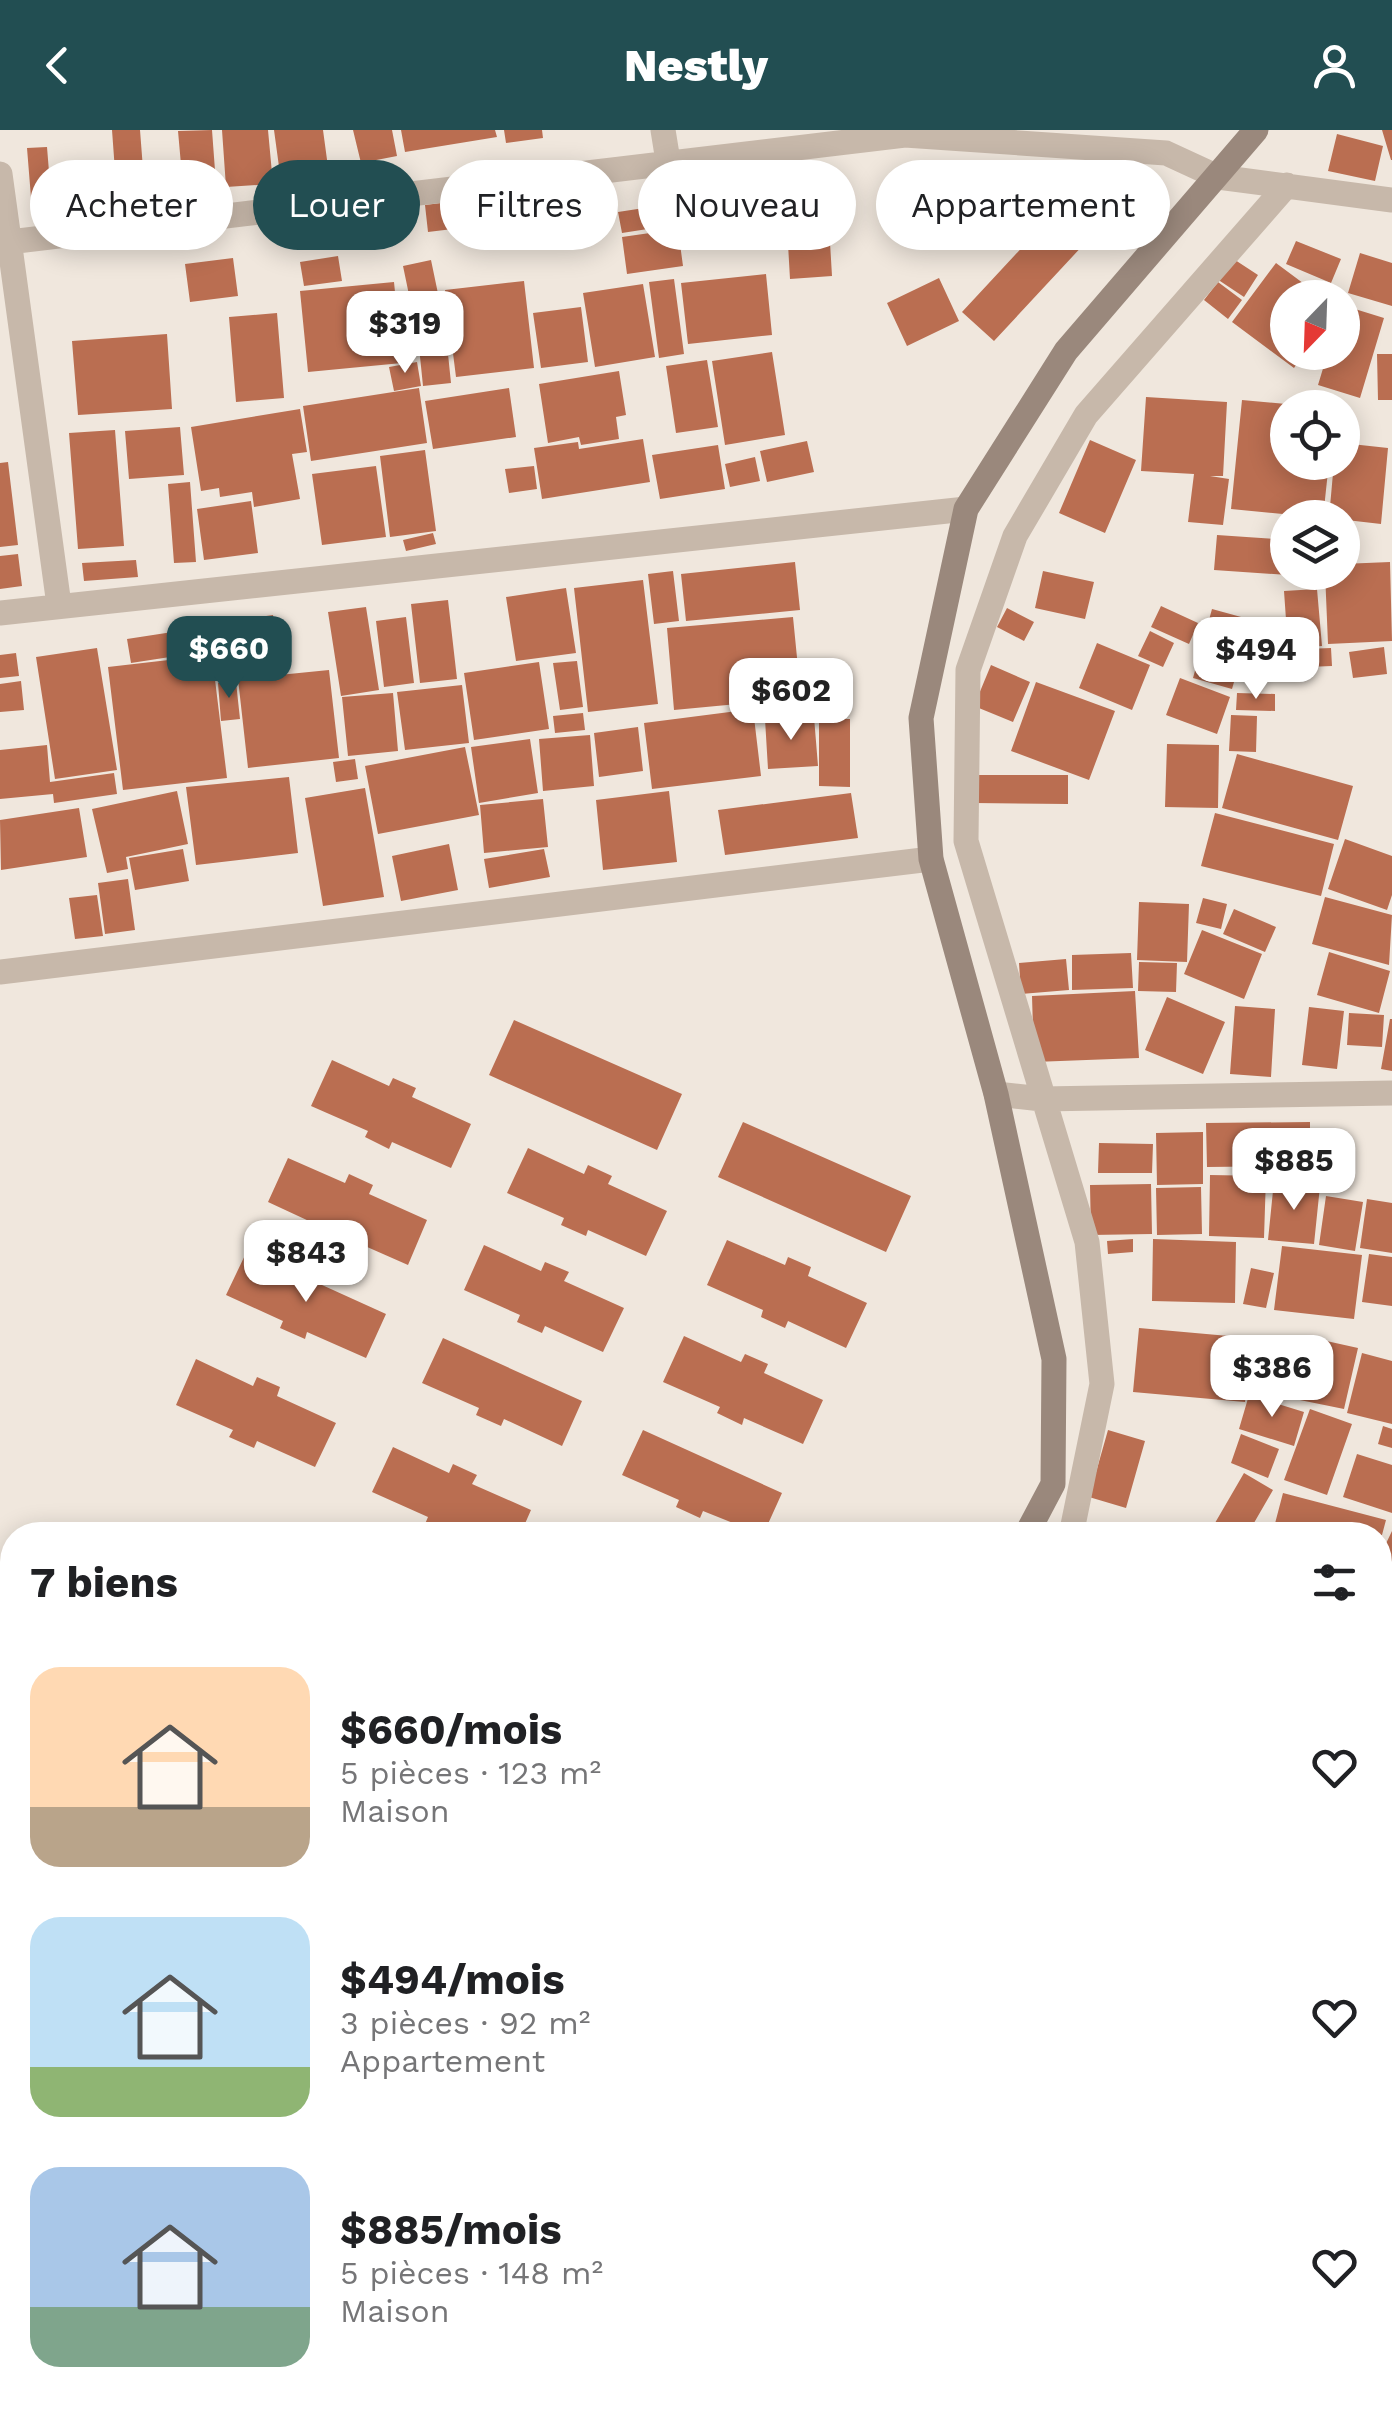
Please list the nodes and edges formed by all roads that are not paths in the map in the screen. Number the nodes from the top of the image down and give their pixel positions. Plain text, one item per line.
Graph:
1 (664, 130) edge
2 (1256, 130) edge
3 (668, 160) edge
4 (677, 160) edge
5 (638, 165) edge
6 (0, 174) edge
7 (1218, 177) junction
8 (1288, 186) junction
9 (1392, 200) edge
10 (4, 243) edge
11 (966, 509) junction
12 (59, 605) junction
13 (0, 614) edge
14 (930, 858) junction
15 (0, 972) edge
16 (1392, 1093) edge
17 (996, 1094) junction
18 (1042, 1099) junction
19 (1033, 1522) edge
20 (1073, 1522) edge

1 - 3 street
2 - 7 main road
4 - 7 street
5 - 10 street
6 - 10 street
7 - 8 street
7 - 11 main road
8 - 9 street
8 - 18 street
10 - 12 street
11 - 12 street
11 - 14 main road
12 - 13 street
14 - 15 street
14 - 17 main road
16 - 18 street
17 - 18 street
17 - 19 main road
18 - 20 street

